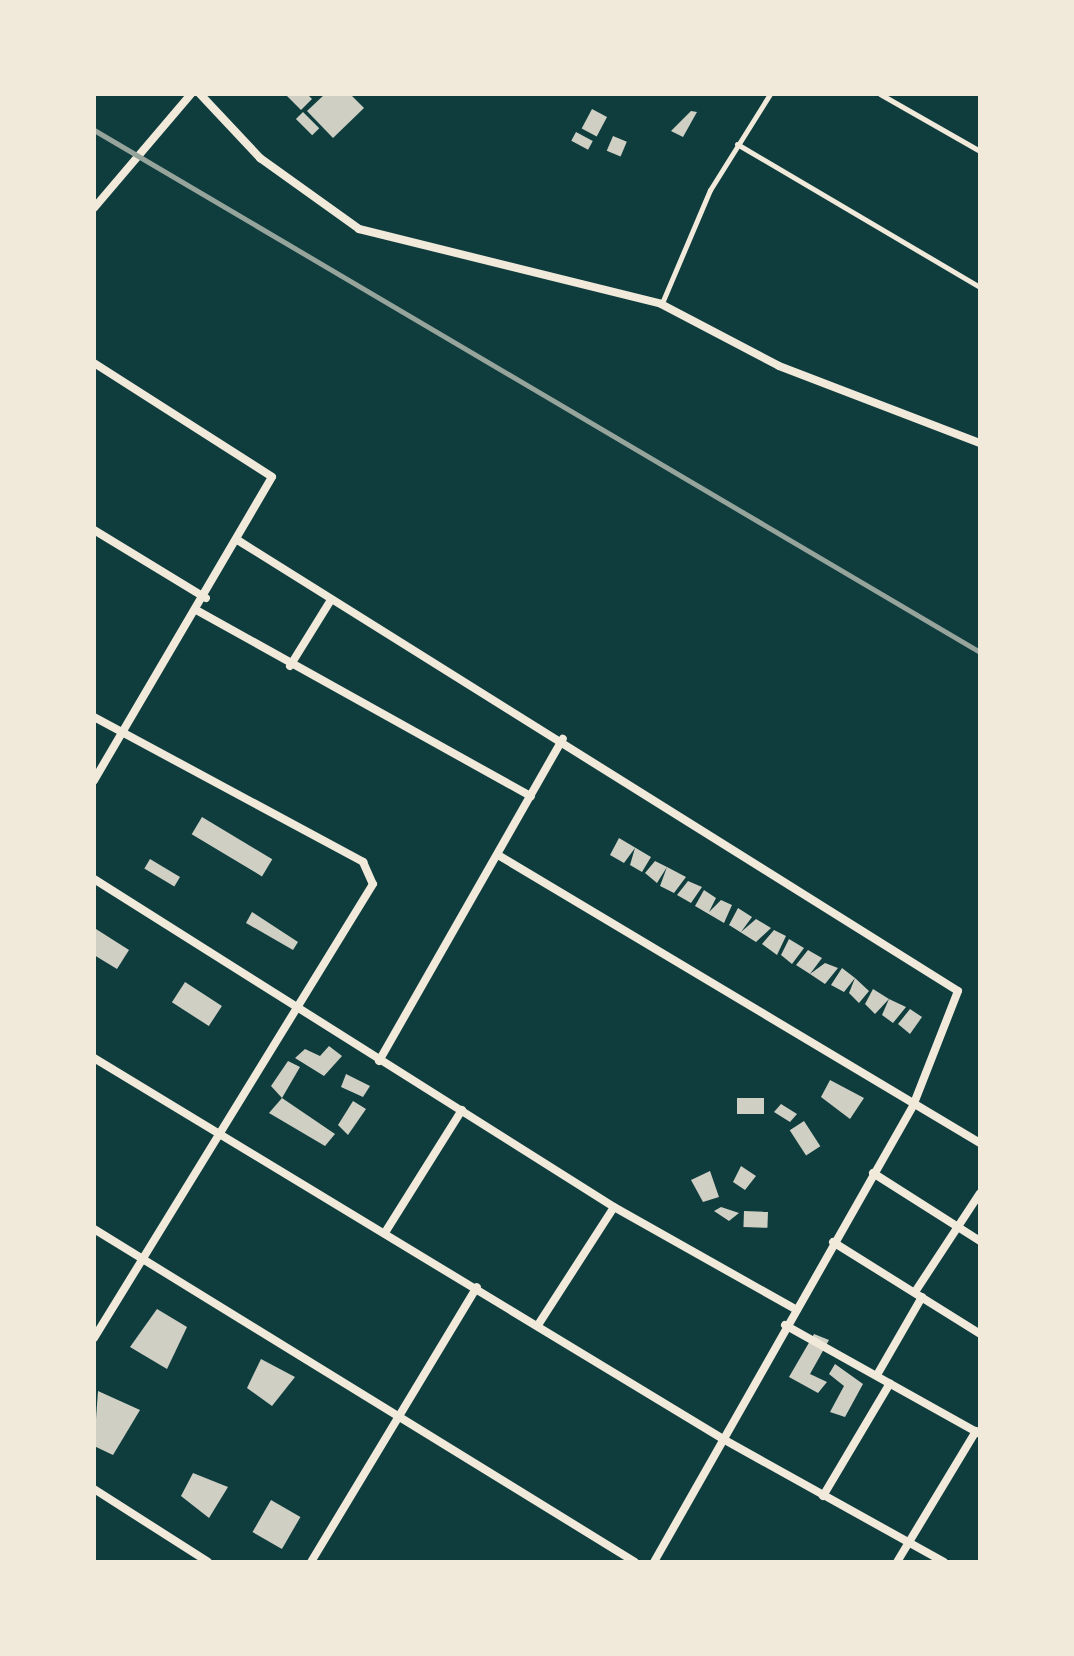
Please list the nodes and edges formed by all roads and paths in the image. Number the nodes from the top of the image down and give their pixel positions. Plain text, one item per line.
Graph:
1 (191, 94) edge
2 (200, 94) edge
3 (770, 94) edge
4 (880, 94) edge
5 (737, 144) junction
6 (980, 151) edge
7 (94, 208) edge
8 (980, 287) edge
9 (661, 304) junction
10 (94, 363) edge
11 (980, 443) edge
12 (94, 530) edge
13 (239, 541) junction
14 (206, 598) junction
15 (331, 600) junction
16 (198, 611) junction
17 (290, 666) junction
18 (94, 717) edge
19 (122, 735) junction
20 (563, 739) junction
21 (94, 781) edge
22 (531, 796) junction
23 (498, 855) junction
24 (94, 879) edge
25 (294, 1009) junction
26 (94, 1058) edge
27 (379, 1061) junction
28 (913, 1106) junction
29 (462, 1110) junction
30 (222, 1134) junction
31 (980, 1143) edge
32 (873, 1173) junction
33 (980, 1193) edge
34 (614, 1207) junction
35 (958, 1227) junction
36 (94, 1229) edge
37 (386, 1231) junction
38 (980, 1241) edge
39 (833, 1242) junction
40 (143, 1258) junction
41 (477, 1287) junction
42 (918, 1295) junction
43 (795, 1309) junction
44 (538, 1325) junction
45 (785, 1325) junction
46 (980, 1334) edge
47 (94, 1338) edge
48 (877, 1375) junction
49 (890, 1383) junction
50 (395, 1418) junction
51 (978, 1432) edge
52 (723, 1439) junction
53 (94, 1489) edge
54 (823, 1496) junction
55 (909, 1542) junction
56 (208, 1562) edge
57 (311, 1562) edge
58 (635, 1562) edge
59 (654, 1562) edge
60 (897, 1562) edge
61 (944, 1562) edge

1 - 7 street
2 - 9 street
3 - 5 lane
4 - 6 lane
5 - 8 lane
5 - 9 lane
9 - 11 street
10 - 13 street
12 - 14 street
13 - 14 street
13 - 15 street
14 - 16 street
15 - 17 street
15 - 20 street
16 - 17 street
16 - 19 street
17 - 22 street
18 - 19 street
19 - 21 street
19 - 25 street
20 - 22 street
20 - 28 street
22 - 23 street
23 - 27 street
23 - 28 street
24 - 25 street
25 - 27 street
25 - 30 street
26 - 30 street
27 - 29 street
28 - 31 street
28 - 32 street
29 - 34 street
29 - 37 street
30 - 37 street
30 - 40 street
32 - 35 street
32 - 39 street
33 - 35 street
34 - 43 street
34 - 44 street
35 - 38 street
35 - 42 street
36 - 40 street
37 - 41 street
39 - 42 street
39 - 43 street
40 - 47 street
40 - 50 street
41 - 44 street
41 - 50 street
42 - 46 street
42 - 48 street
43 - 45 street
44 - 52 street
45 - 48 street
45 - 52 street
48 - 49 street
49 - 51 street
49 - 54 street
50 - 57 street
50 - 58 street
51 - 55 street
52 - 54 street
52 - 59 street
53 - 56 street
54 - 55 street
55 - 60 street
55 - 61 street

